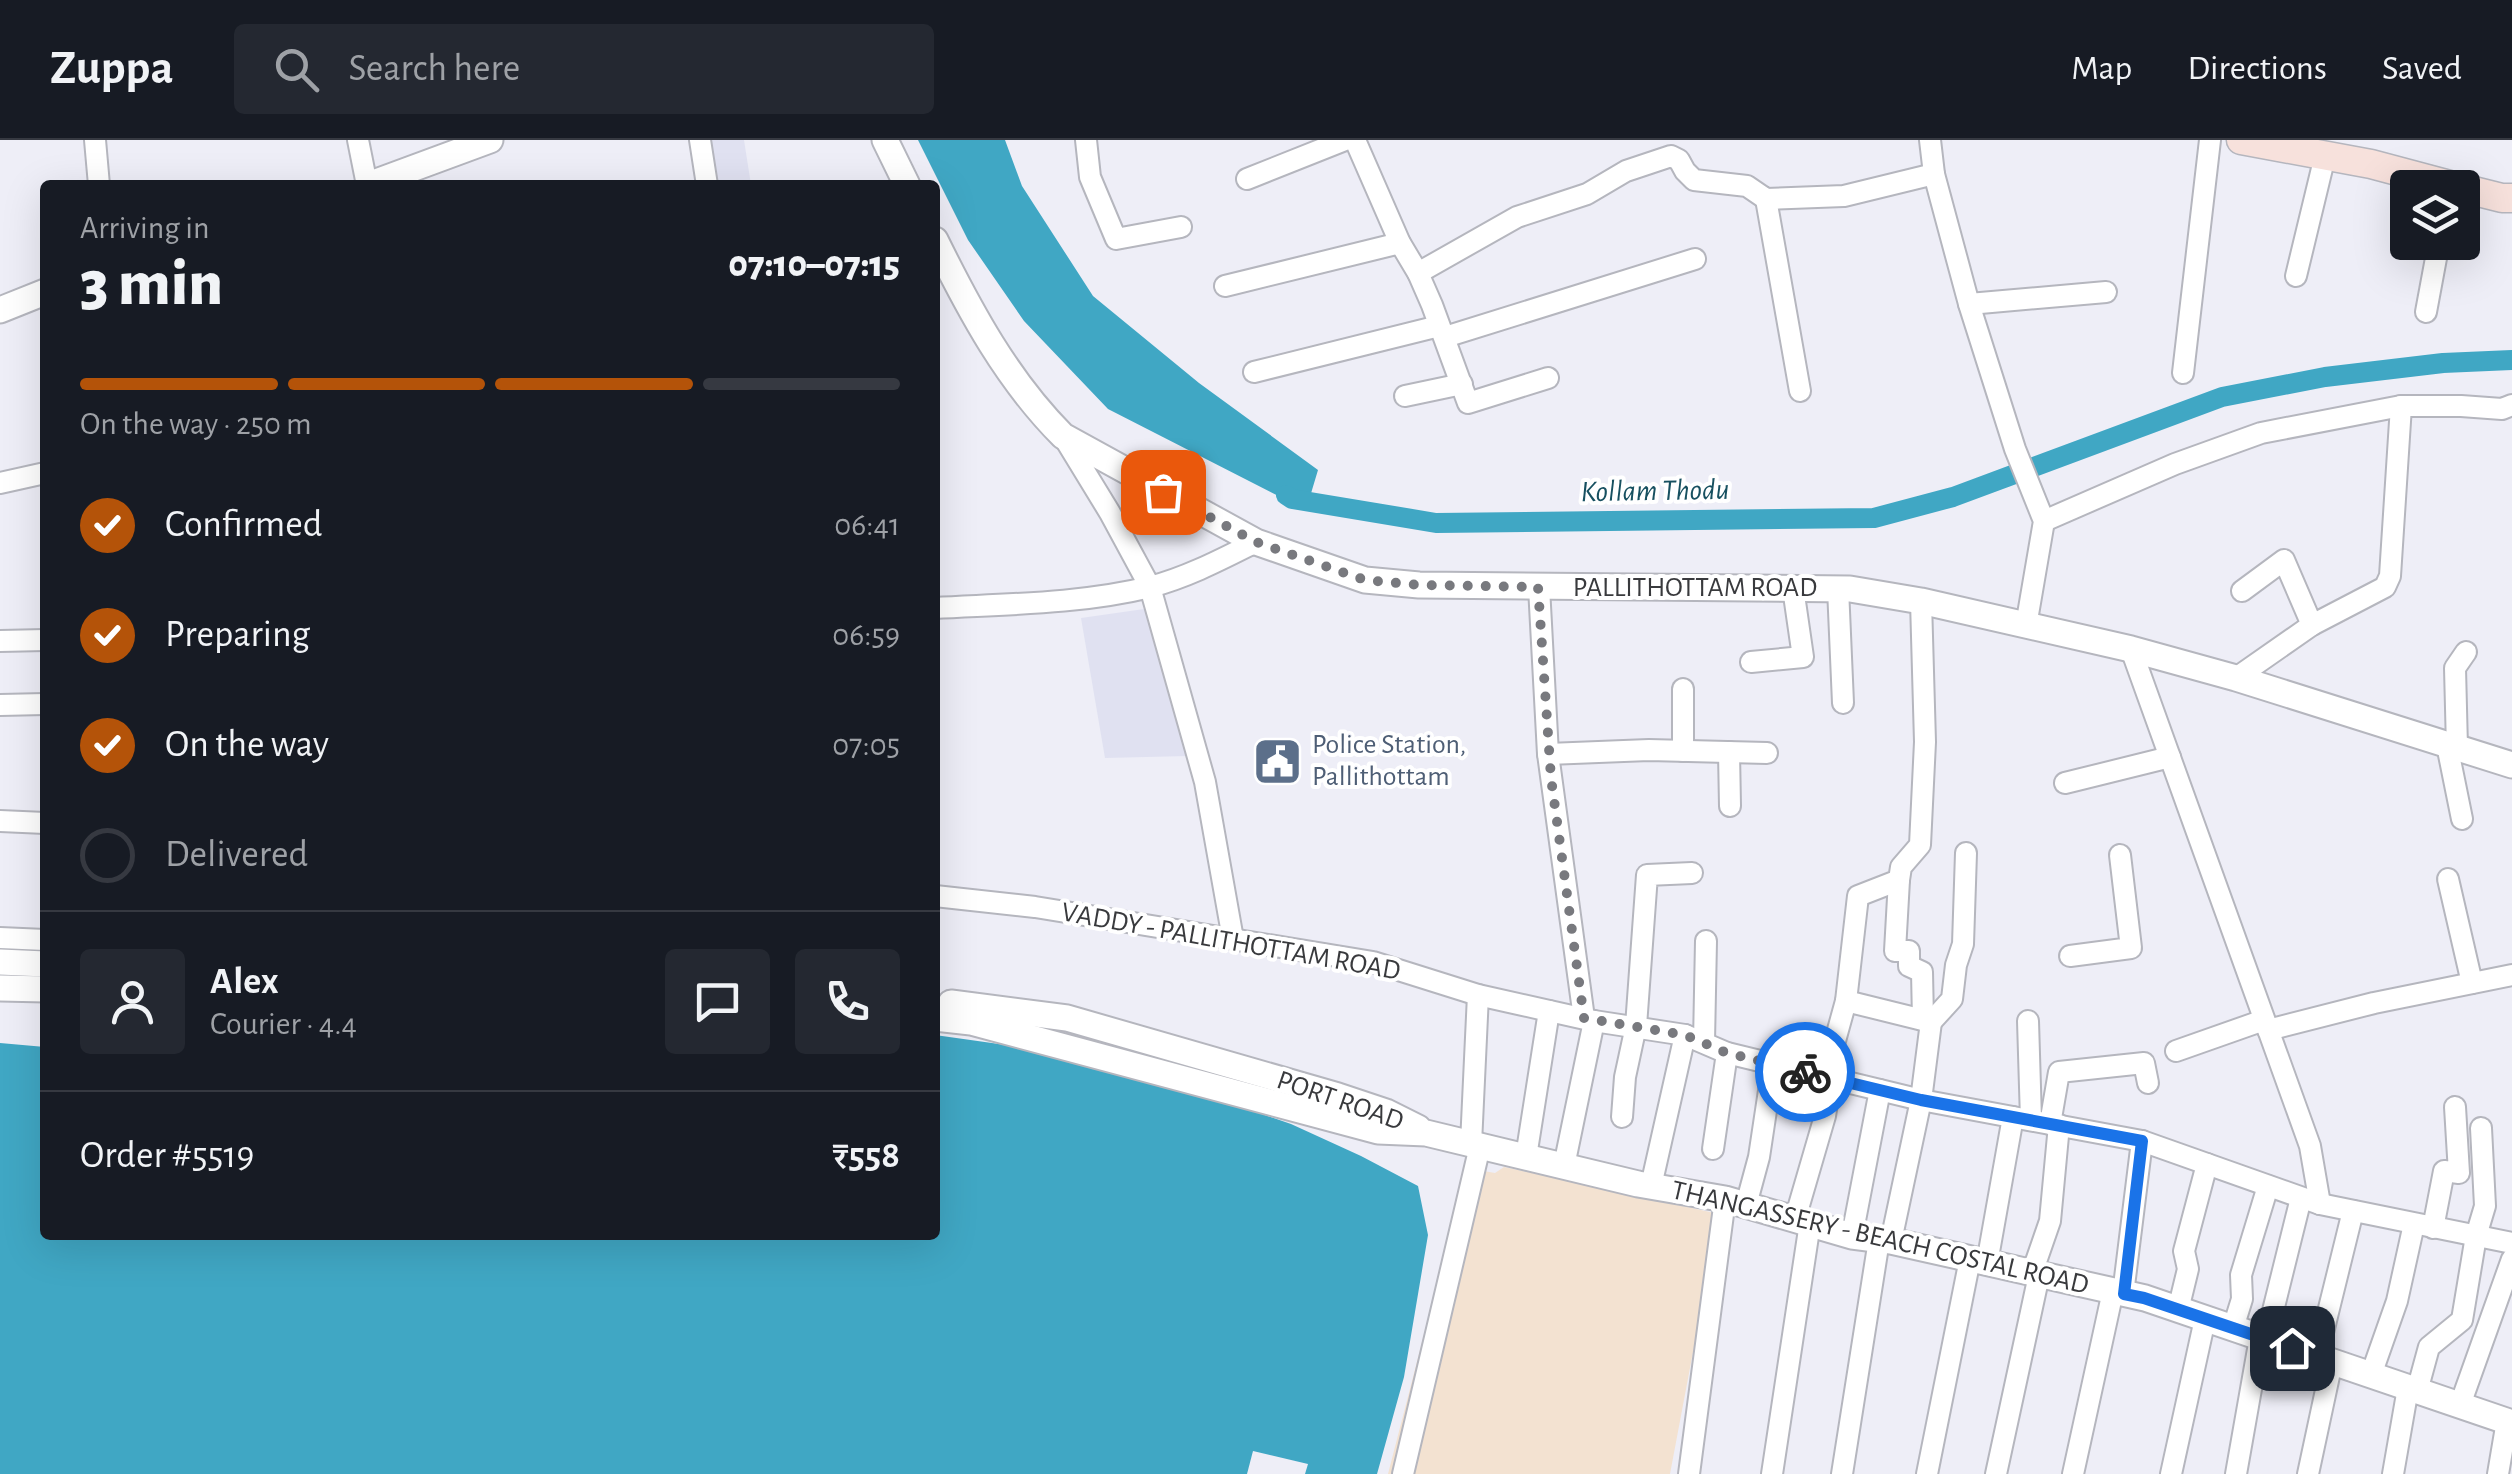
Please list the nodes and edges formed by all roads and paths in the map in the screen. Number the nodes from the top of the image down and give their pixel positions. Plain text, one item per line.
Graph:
1 (95, 140) edge
2 (358, 140) edge
3 (490, 140) edge
4 (700, 140) edge
5 (885, 140) edge
6 (1086, 140) edge
7 (1345, 140) edge
8 (1354, 140) edge
9 (1930, 140) edge
10 (2210, 140) edge
11 (2241, 140) edge
12 (2325, 156) junction
13 (2392, 170) edge
14 (1934, 174) junction
15 (1247, 179) dead end
16 (99, 180) edge
17 (366, 180) edge
18 (381, 180) edge
19 (706, 180) edge
20 (905, 180) edge
21 (2480, 193) edge
22 (1766, 198) junction
23 (2512, 198) edge
24 (1181, 228) dead end
25 (1400, 244) junction
26 (940, 250) edge
27 (1695, 259) dead end
28 (2436, 260) edge
29 (1418, 273) junction
30 (2296, 276) dead end
31 (1225, 286) dead end
32 (2106, 292) dead end
33 (40, 294) edge
34 (1969, 304) junction
35 (0, 310) edge
36 (2426, 312) dead end
37 (1442, 331) junction
38 (1254, 372) dead end
39 (2183, 372) dead end
40 (1548, 378) dead end
41 (1462, 384) junction
42 (1800, 391) dead end
43 (1404, 396) dead end
44 (2512, 405) edge
45 (2401, 406) junction
46 (1063, 436) junction
47 (40, 475) edge
48 (0, 483) edge
49 (2042, 514) junction
50 (1256, 542) junction
51 (1150, 587) junction
52 (1538, 587) junction
53 (1793, 588) junction
54 (1838, 588) junction
55 (2242, 591) dead end
56 (1921, 601) junction
57 (940, 608) edge
58 (2312, 625) junction
59 (2026, 626) junction
60 (0, 640) edge
61 (40, 640) edge
62 (2131, 649) junction
63 (2466, 652) dead end
64 (1751, 662) dead end
65 (2236, 678) junction
66 (1682, 689) dead end
67 (1842, 703) dead end
68 (40, 704) edge
69 (0, 706) edge
70 (2452, 746) junction
71 (1683, 751) junction
72 (1729, 752) junction
73 (1766, 753) dead end
74 (1548, 754) junction
75 (2170, 757) junction
76 (2512, 765) edge
77 (2065, 783) dead end
78 (1730, 806) dead end
79 (2462, 820) dead end
80 (0, 821) edge
81 (40, 823) edge
82 (1966, 853) dead end
83 (2120, 856) dead end
84 (1692, 874) dead end
85 (2448, 879) dead end
86 (1898, 880) junction
87 (940, 897) edge
88 (0, 938) edge
89 (1232, 939) junction
90 (40, 940) edge
91 (1706, 941) dead end
92 (2070, 956) dead end
93 (0, 962) edge
94 (31, 974) edge
95 (2512, 976) edge
96 (2472, 983) junction
97 (1478, 995) junction
98 (1846, 1001) junction
99 (940, 1003) edge
100 (1549, 1011) junction
101 (940, 1019) edge
102 (1589, 1020) junction
103 (2028, 1020) dead end
104 (1927, 1021) junction
105 (2266, 1025) junction
106 (1636, 1026) junction
107 (1694, 1039) junction
108 (2176, 1051) dead end
109 (1727, 1053) junction
110 (1772, 1064) junction
111 (1828, 1077) junction
112 (2148, 1083) dead end
113 (1880, 1090) junction
114 (1921, 1100) junction
115 (2454, 1107) dead end
116 (1622, 1117) dead end
117 (2038, 1121) junction
118 (2481, 1128) dead end
119 (1426, 1133) junction
120 (2142, 1141) junction
121 (1476, 1145) junction
122 (1713, 1149) dead end
123 (1526, 1157) junction
124 (2207, 1164) junction
125 (1564, 1166) junction
126 (1651, 1186) junction
127 (2268, 1186) junction
128 (2311, 1201) junction
129 (1736, 1202) junction
130 (2353, 1211) junction
131 (1802, 1221) junction
132 (2423, 1226) junction
133 (1852, 1236) junction
134 (2476, 1236) junction
135 (1885, 1241) junction
136 (2512, 1243) edge
137 (2512, 1259) edge
138 (1979, 1261) junction
139 (2035, 1274) junction
140 (2118, 1292) junction
141 (2178, 1310) junction
142 (2205, 1318) junction
143 (2234, 1328) junction
144 (2264, 1339) junction
145 (2325, 1359) junction
146 (2371, 1375) junction
147 (2412, 1389) junction
148 (2460, 1405) junction
149 (2510, 1422) edge
150 (1403, 1474) edge
151 (1689, 1474) edge
152 (1772, 1474) edge
153 (1842, 1474) edge
154 (1927, 1474) edge
155 (1996, 1474) edge
156 (2073, 1474) edge
157 (2172, 1474) edge
158 (2236, 1474) edge
159 (2308, 1474) edge
160 (2393, 1474) edge
161 (2498, 1474) edge

1 - 16 street
2 - 17 street
3 - 18 street
4 - 19 street
5 - 20 street
6 - 24 street
7 - 15 street
8 - 25 street
9 - 14 street
10 - 39 street
11 - 12 main road
12 - 13 main road
12 - 30 street
14 - 22 street
14 - 34 street
21 - 23 main road
22 - 29 street
22 - 42 street
25 - 29 street
25 - 31 street
26 - 46 street, PALLITHOTTAM ROAD
27 - 37 street
28 - 36 street
29 - 37 street
32 - 34 street
33 - 35 street
34 - 49 street
37 - 38 street
37 - 41 street
40 - 41 street
41 - 43 street
44 - 45 street
45 - 49 street
45 - 58 street
46 - 50 street, PALLITHOTTAM ROAD
46 - 51 street
47 - 48 street
49 - 59 street
50 - 51 street
50 - 52 street, PALLITHOTTAM ROAD
51 - 57 street
51 - 89 street
52 - 53 street, PALLITHOTTAM ROAD
52 - 74 street
53 - 54 street, PALLITHOTTAM ROAD
53 - 64 street
54 - 56 street, PALLITHOTTAM ROAD
54 - 67 street
55 - 58 street
56 - 59 street, PALLITHOTTAM ROAD
56 - 86 street
58 - 65 street
59 - 62 street, PALLITHOTTAM ROAD
60 - 61 street
62 - 65 street, PALLITHOTTAM ROAD
62 - 75 street
63 - 70 street
65 - 70 street, PALLITHOTTAM ROAD
66 - 71 street
68 - 69 street
70 - 76 street, PALLITHOTTAM ROAD
70 - 79 street
71 - 72 street
71 - 74 street
72 - 73 street
72 - 78 street
74 - 102 street
75 - 77 street
75 - 105 street
80 - 81 street
82 - 104 street
83 - 92 street
84 - 106 street
85 - 96 street
86 - 98 street
86 - 104 street
87 - 89 street, VADDY - PALLITHOTTAM ROAD
88 - 90 street
89 - 97 street, VADDY - PALLITHOTTAM ROAD
91 - 107 street
93 - 94 street
95 - 96 street
96 - 105 street
97 - 100 street, VADDY - PALLITHOTTAM ROAD
97 - 121 street
98 - 104 street
98 - 111 street
99 - 119 street, PORT ROAD
100 - 102 street, VADDY - PALLITHOTTAM ROAD
100 - 123 street
101 - 119 street, PORT ROAD
102 - 106 street, VADDY - PALLITHOTTAM ROAD
102 - 125 street
103 - 117 street
104 - 114 street
105 - 108 street
105 - 128 street
106 - 107 street, VADDY - PALLITHOTTAM ROAD
106 - 116 street
107 - 109 street, VADDY - PALLITHOTTAM ROAD
107 - 126 street
109 - 110 street, VADDY - PALLITHOTTAM ROAD
109 - 122 street
110 - 111 street, VADDY - PALLITHOTTAM ROAD
110 - 129 street
111 - 113 street, VADDY - PALLITHOTTAM ROAD
111 - 131 street
112 - 117 street
113 - 114 street, VADDY - PALLITHOTTAM ROAD
113 - 133 street
114 - 117 street, VADDY - PALLITHOTTAM ROAD
114 - 135 street
115 - 132 street
117 - 120 street, VADDY - PALLITHOTTAM ROAD
117 - 138 street
117 - 139 street
118 - 134 street
119 - 121 street, THANGASSERY - BEACH COSTAL ROAD
120 - 124 street, VADDY - PALLITHOTTAM ROAD
120 - 140 street
121 - 123 street, THANGASSERY - BEACH COSTAL ROAD
121 - 150 street
123 - 125 street, THANGASSERY - BEACH COSTAL ROAD
124 - 127 street, VADDY - PALLITHOTTAM ROAD
124 - 141 street
125 - 126 street, THANGASSERY - BEACH COSTAL ROAD
126 - 129 street, THANGASSERY - BEACH COSTAL ROAD
127 - 128 street, VADDY - PALLITHOTTAM ROAD
127 - 143 street
128 - 130 street, VADDY - PALLITHOTTAM ROAD
128 - 144 street
129 - 131 street, THANGASSERY - BEACH COSTAL ROAD
129 - 151 street
130 - 132 street, VADDY - PALLITHOTTAM ROAD
130 - 145 street
131 - 133 street, THANGASSERY - BEACH COSTAL ROAD
131 - 152 street
132 - 134 street, VADDY - PALLITHOTTAM ROAD
132 - 146 street
133 - 135 street, THANGASSERY - BEACH COSTAL ROAD
134 - 136 street, VADDY - PALLITHOTTAM ROAD
134 - 147 street
135 - 138 street, THANGASSERY - BEACH COSTAL ROAD
135 - 153 street
137 - 148 street
138 - 139 street, THANGASSERY - BEACH COSTAL ROAD
138 - 154 street
139 - 140 street, THANGASSERY - BEACH COSTAL ROAD
139 - 155 street
140 - 141 street, THANGASSERY - BEACH COSTAL ROAD
140 - 156 street
141 - 142 street, THANGASSERY - BEACH COSTAL ROAD
142 - 143 street, THANGASSERY - BEACH COSTAL ROAD
142 - 157 street
143 - 144 street, THANGASSERY - BEACH COSTAL ROAD
144 - 145 street, THANGASSERY - BEACH COSTAL ROAD
144 - 158 street
145 - 146 street, THANGASSERY - BEACH COSTAL ROAD
145 - 159 street
146 - 147 street, THANGASSERY - BEACH COSTAL ROAD
147 - 148 street, THANGASSERY - BEACH COSTAL ROAD
147 - 160 street
148 - 149 street, THANGASSERY - BEACH COSTAL ROAD
149 - 161 street

